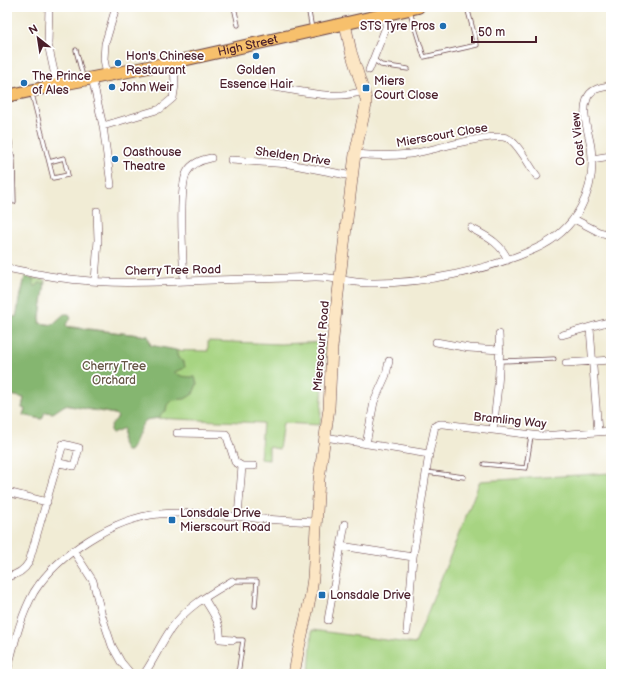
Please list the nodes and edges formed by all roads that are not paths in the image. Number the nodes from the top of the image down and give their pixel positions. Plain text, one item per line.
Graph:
1 (49, 7) edge
2 (116, 7) edge
3 (234, 7) edge
4 (308, 7) edge
5 (467, 7) edge
6 (413, 8) edge
7 (383, 14) junction
8 (345, 23) junction
9 (238, 25) dead end
10 (313, 30) junction
11 (76, 50) dead end
12 (374, 59) junction
13 (174, 62) junction
14 (408, 69) dead end
15 (369, 70) dead end
16 (107, 75) junction
17 (88, 79) junction
18 (57, 85) junction
19 (611, 86) edge
20 (273, 87) dead end
21 (31, 91) junction
22 (363, 91) junction
23 (7, 96) edge
24 (7, 124) edge
25 (103, 126) junction
26 (355, 154) junction
27 (611, 156) edge
28 (211, 158) dead end
29 (592, 159) junction
30 (231, 160) dead end
31 (49, 162) junction
32 (352, 176) junction
33 (537, 176) dead end
34 (111, 185) dead end
35 (14, 202) dead end
36 (97, 211) dead end
37 (574, 219) junction
38 (471, 228) dead end
39 (611, 235) edge
40 (508, 260) junction
41 (7, 268) edge
42 (340, 280) junction
43 (95, 281) junction
44 (184, 281) junction
45 (611, 321) edge
46 (590, 328) junction
47 (499, 334) dead end
48 (562, 336) dead end
49 (436, 342) dead end
50 (500, 350) junction
51 (554, 359) dead end
52 (611, 360) edge
53 (389, 361) dead end
54 (500, 361) junction
55 (593, 361) junction
56 (566, 363) dead end
57 (493, 430) junction
58 (611, 431) edge
59 (598, 432) junction
60 (177, 433) dead end
61 (531, 436) junction
62 (325, 437) junction
63 (366, 444) junction
64 (429, 454) junction
65 (59, 463) dead end
66 (484, 464) dead end
67 (242, 466) junction
68 (254, 466) dead end
69 (426, 472) junction
70 (464, 477) dead end
71 (7, 492) edge
72 (47, 502) junction
73 (238, 517) junction
74 (316, 522) junction
75 (345, 524) dead end
76 (341, 546) junction
77 (73, 550) junction
78 (413, 557) junction
79 (7, 577) edge
80 (232, 581) joint
81 (204, 598) junction
82 (256, 606) dead end
83 (328, 620) dead end
84 (406, 631) dead end
85 (232, 640) joint
86 (10, 651) edge
87 (7, 672) edge
88 (131, 674) edge
89 (144, 674) edge
90 (238, 674) edge
91 (294, 674) edge

1 - 18 street
2 - 16 street
3 - 9 lane
4 - 10 lane
5 - 6 lane
6 - 7 main road, High Street
7 - 8 main road, High Street
7 - 12 street
8 - 10 main road, High Street
8 - 22 street, Mierscourt Road
10 - 13 main road, High Street
11 - 17 lane
12 - 14 lane
12 - 15 street
13 - 16 main road, High Street
13 - 25 street
16 - 17 main road, High Street
17 - 18 main road, High Street
17 - 25 street
18 - 21 main road, High Street
19 - 29 street, Oast View
20 - 22 street
21 - 23 main road, High Street
21 - 31 lane
22 - 26 street, Mierscourt Road
24 - 35 lane
25 - 34 street
26 - 32 street, Mierscourt Road
26 - 33 street, Mierscourt Close
27 - 29 street
28 - 44 street
29 - 37 street, Oast View
30 - 32 street, Shelden Drive
31 - 31 lane
32 - 42 street, Mierscourt Road
36 - 43 street
37 - 39 street
37 - 40 street, Oast View
38 - 40 street
40 - 42 street, Oast View
41 - 43 street, Cherry Tree Road
42 - 44 street, Cherry Tree Road
42 - 62 street, Mierscourt Road
43 - 44 street, Cherry Tree Road
45 - 46 street
46 - 48 street
46 - 55 street
47 - 50 street
49 - 50 street
50 - 54 street
51 - 54 lane
52 - 55 street
53 - 63 street
54 - 57 street
55 - 56 street
55 - 59 street
57 - 61 street, Bramling Way
57 - 64 street, Bramling Way
58 - 59 street, Bramling Way
59 - 61 street, Bramling Way
60 - 67 street
61 - 66 lane
62 - 63 street
62 - 74 street, Mierscourt Road
63 - 64 street
64 - 69 street, Bramling Way
65 - 72 street
67 - 68 street
67 - 73 street
69 - 70 lane
69 - 78 street, Bramling Way
71 - 72 street
72 - 79 street
73 - 74 street
73 - 77 street
74 - 91 street, Mierscourt Road
75 - 76 street
76 - 78 street
76 - 83 street
77 - 86 street
77 - 88 street
78 - 84 street, Bramling Way
80 - 81 street
80 - 82 lane
81 - 85 street
81 - 89 street
85 - 90 lane
86 - 87 street

